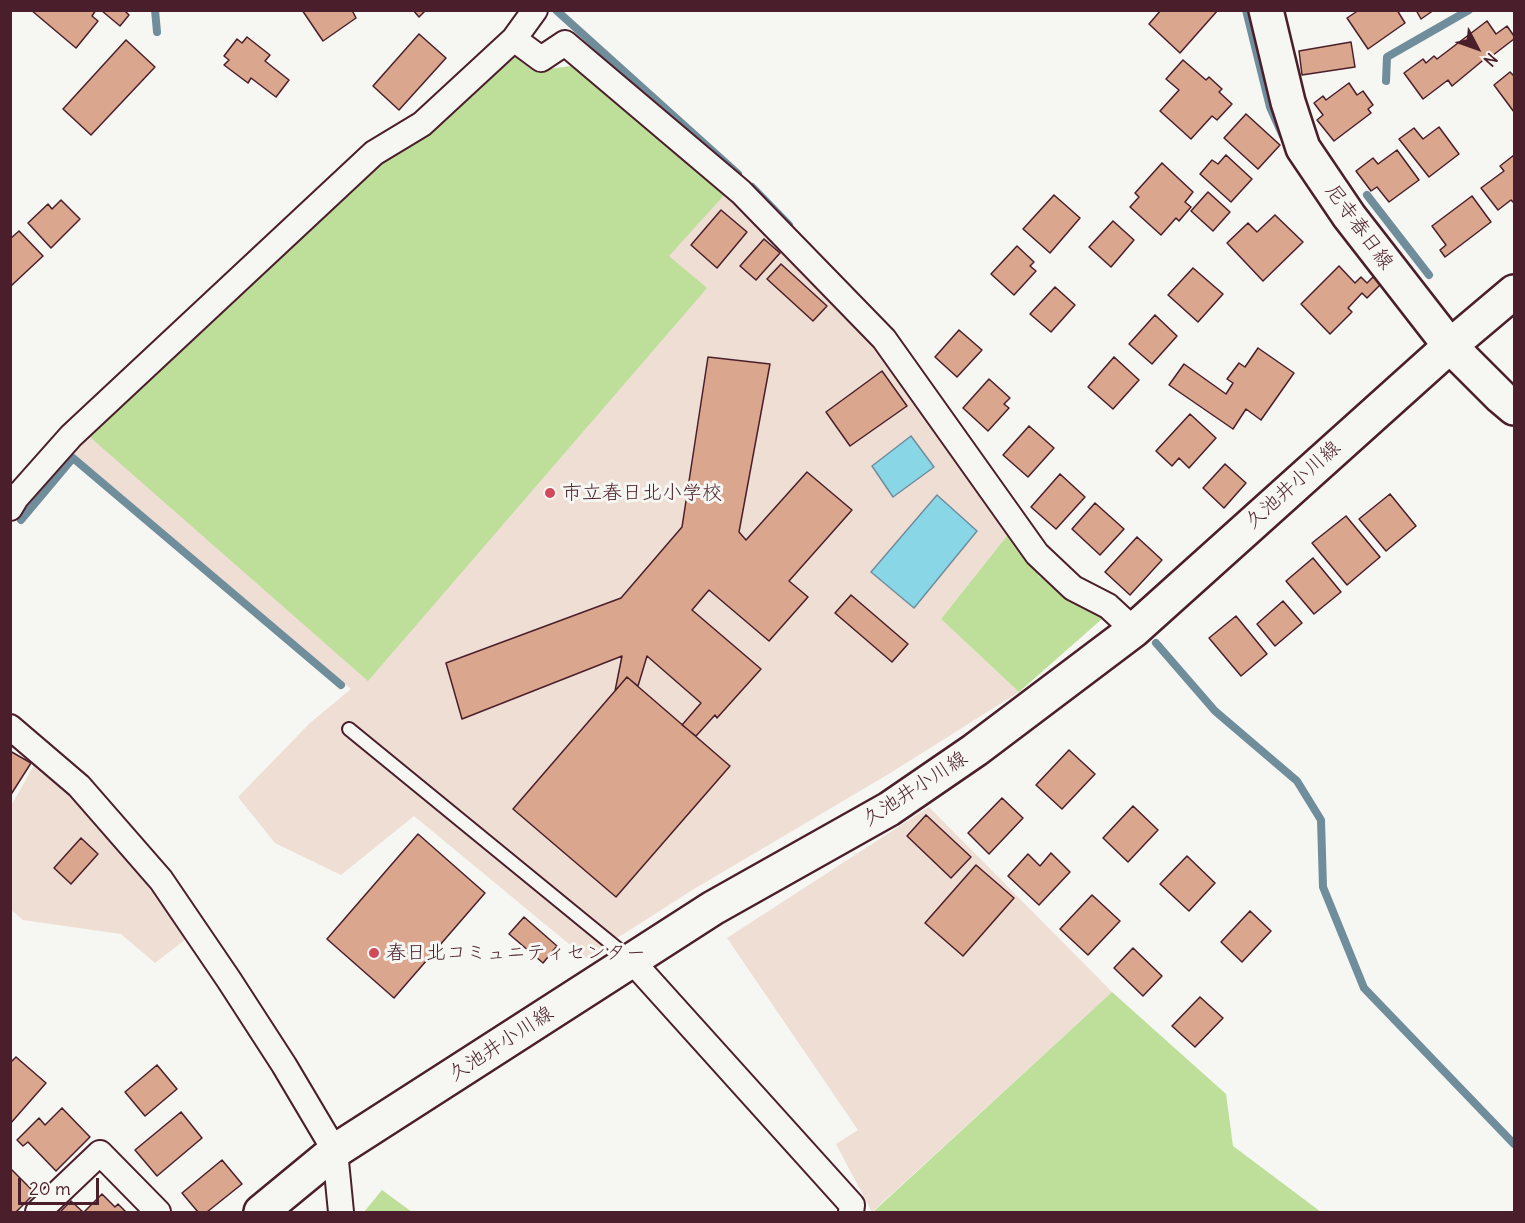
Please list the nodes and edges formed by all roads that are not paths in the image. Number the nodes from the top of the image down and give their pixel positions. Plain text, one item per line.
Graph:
1 (535, 10) edge
2 (1266, 10) edge
3 (514, 39) junction
4 (1515, 292) edge
5 (1450, 346) junction
6 (1515, 408) edge
7 (10, 508) edge
8 (1134, 630) junction
9 (10, 727) edge
10 (349, 729) dead end
11 (632, 961) junction
12 (335, 1151) junction
13 (38, 1212) edge
14 (158, 1212) edge
15 (261, 1212) edge
16 (341, 1212) edge
17 (851, 1212) edge

1 - 3 street
2 - 5 street, 尼寺春日線
3 - 7 street
3 - 8 street
4 - 5 street, 久池井小川線
5 - 6 street, 尼寺春日線
5 - 8 street, 久池井小川線
8 - 11 street, 久池井小川線
9 - 12 street
10 - 11 lane
11 - 12 street, 久池井小川線
11 - 17 street
12 - 15 street, 久池井小川線
12 - 16 street
13 - 14 street

